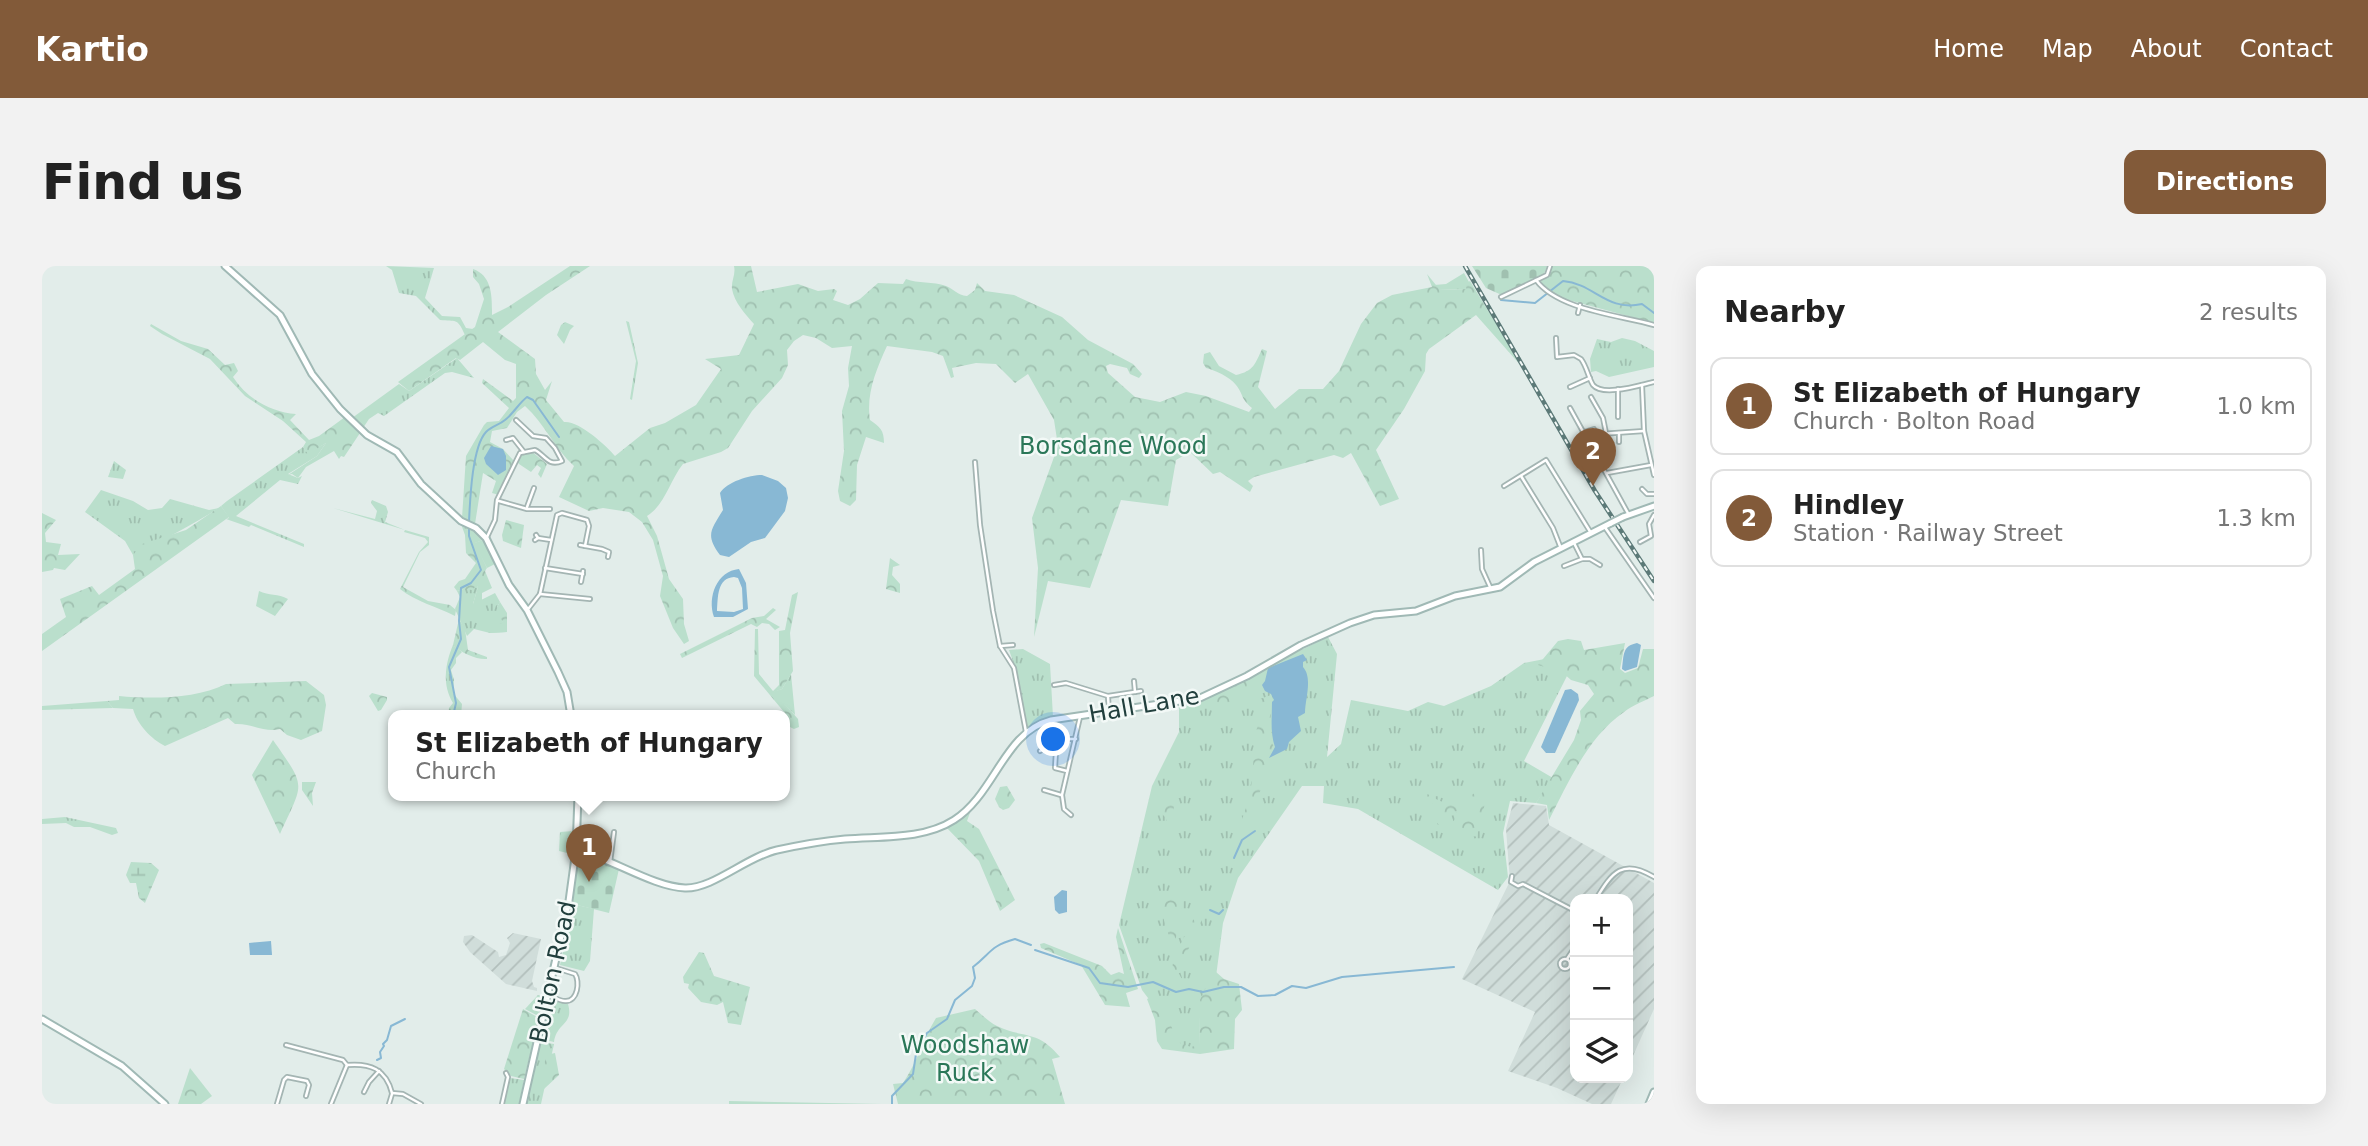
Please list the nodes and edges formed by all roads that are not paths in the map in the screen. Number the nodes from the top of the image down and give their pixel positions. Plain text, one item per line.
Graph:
1 (225, 266) edge
2 (1550, 266) edge
3 (1536, 280) junction
4 (1501, 297) dead end
5 (1580, 305) junction
6 (1578, 313) dead end
7 (1654, 325) edge
8 (1555, 338) dead end
9 (1590, 378) junction
10 (1654, 382) edge
11 (1642, 384) junction
12 (1570, 387) dead end
13 (1618, 389) junction
14 (1591, 397) dead end
15 (1570, 408) dead end
16 (1619, 417) dead end
17 (516, 420) dead end
18 (1594, 429) dead end
19 (1644, 431) junction
20 (1584, 432) junction
21 (1619, 433) junction
22 (1604, 434) junction
23 (520, 436) dead end
24 (1605, 439) dead end
25 (506, 440) dead end
26 (516, 440) junction
27 (1619, 442) dead end
28 (1610, 450) dead end
29 (524, 452) junction
30 (1596, 453) junction
31 (975, 463) dead end
32 (1651, 465) junction
33 (1607, 473) junction
34 (1521, 475) junction
35 (1654, 475) edge
36 (1504, 486) dead end
37 (534, 488) dead end
38 (1642, 489) dead end
39 (1654, 494) edge
40 (498, 500) junction
41 (1654, 506) edge
42 (527, 509) junction
43 (551, 514) dead end
44 (1654, 515) edge
45 (1626, 516) junction
46 (1604, 526) junction
47 (1591, 533) junction
48 (486, 538) junction
49 (536, 538) dead end
50 (551, 540) junction
51 (1573, 541) junction
52 (1640, 542) dead end
53 (580, 545) dead end
54 (585, 546) junction
55 (1561, 547) junction
56 (1481, 550) dead end
57 (610, 554) dead end
58 (1582, 559) junction
59 (1600, 565) dead end
60 (1564, 566) dead end
61 (545, 569) junction
62 (581, 582) dead end
63 (1491, 589) junction
64 (540, 594) junction
65 (1654, 598) edge
66 (590, 599) dead end
67 (527, 610) junction
68 (1013, 645) dead end
69 (1001, 647) junction
70 (1134, 681) dead end
71 (1054, 685) dead end
72 (1141, 691) dead end
73 (1135, 692) junction
74 (1108, 696) junction
75 (570, 710) edge
76 (1109, 711) junction
77 (1080, 716) junction
78 (1026, 732) junction
79 (1076, 739) junction
80 (1040, 751) dead end
81 (1056, 751) dead end
82 (1066, 771) junction
83 (1044, 790) dead end
84 (1062, 794) junction
85 (578, 801) edge
86 (1071, 815) dead end
87 (614, 832) dead end
88 (576, 850) junction
89 (610, 862) junction
90 (1512, 876) dead end
91 (1654, 877) edge
92 (1599, 894) edge
93 (1570, 908) edge
94 (1570, 955) edge
95 (1567, 960) dead end
96 (555, 968) junction
97 (548, 995) junction
98 (42, 1019) edge
99 (286, 1045) dead end
100 (347, 1065) junction
101 (379, 1071) junction
102 (506, 1073) dead end
103 (365, 1092) dead end
104 (1654, 1092) edge
105 (392, 1093) junction
106 (306, 1096) dead end
107 (164, 1104) edge
108 (277, 1104) edge
109 (331, 1104) edge
110 (389, 1104) edge
111 (421, 1104) edge
112 (502, 1104) edge
113 (523, 1104) edge
114 (1649, 1104) edge

1 - 48 street
2 - 3 street
3 - 4 street
3 - 5 street
5 - 6 street
5 - 7 street
8 - 9 street
9 - 12 street
9 - 13 street
10 - 11 street
11 - 13 street
11 - 19 street
13 - 16 street
14 - 22 street
15 - 20 street
17 - 29 street
18 - 20 street
19 - 21 street
19 - 32 street
20 - 30 street
21 - 22 street
21 - 27 street
22 - 24 street
23 - 26 street
25 - 26 street
26 - 29 street
28 - 30 street
29 - 40 street
30 - 33 street
31 - 69 street
32 - 33 street
32 - 35 street
33 - 45 street
34 - 36 street
34 - 47 street
34 - 55 street
37 - 42 street
38 - 39 street
40 - 42 street
40 - 48 street
41 - 45 street, Hall Lane
42 - 43 street
44 - 52 street
45 - 46 street, Hall Lane, bridge
46 - 47 street, Hall Lane
46 - 65 street
47 - 51 street, Hall Lane
48 - 67 street
49 - 50 street
50 - 54 street
50 - 61 street
51 - 55 street, Hall Lane
51 - 58 street
53 - 54 street
54 - 57 street
55 - 63 street, Hall Lane
56 - 63 street
58 - 59 street
58 - 60 street
61 - 62 street
61 - 64 street
63 - 76 street, Hall Lane
64 - 66 street
64 - 67 street
67 - 75 street
68 - 69 street
69 - 78 street
70 - 73 street
71 - 74 street
72 - 73 street
73 - 74 street
74 - 76 street
76 - 77 street, Hall Lane
77 - 78 street, Hall Lane
77 - 79 street
78 - 89 street
79 - 80 street
79 - 82 street
81 - 82 street
82 - 84 street
83 - 84 street
84 - 86 street
85 - 88 street, Bolton Road
87 - 89 street
88 - 89 street
88 - 96 street, Bolton Road
90 - 93 street
91 - 92 street
94 - 95 street
96 - 97 street, Bolton Road
96 - 97 street
97 - 113 street, Bolton Road
98 - 107 street
99 - 100 street
100 - 101 street
100 - 109 street
101 - 103 street
101 - 105 street
102 - 112 street
104 - 114 street
105 - 110 street
105 - 111 street
106 - 108 street

